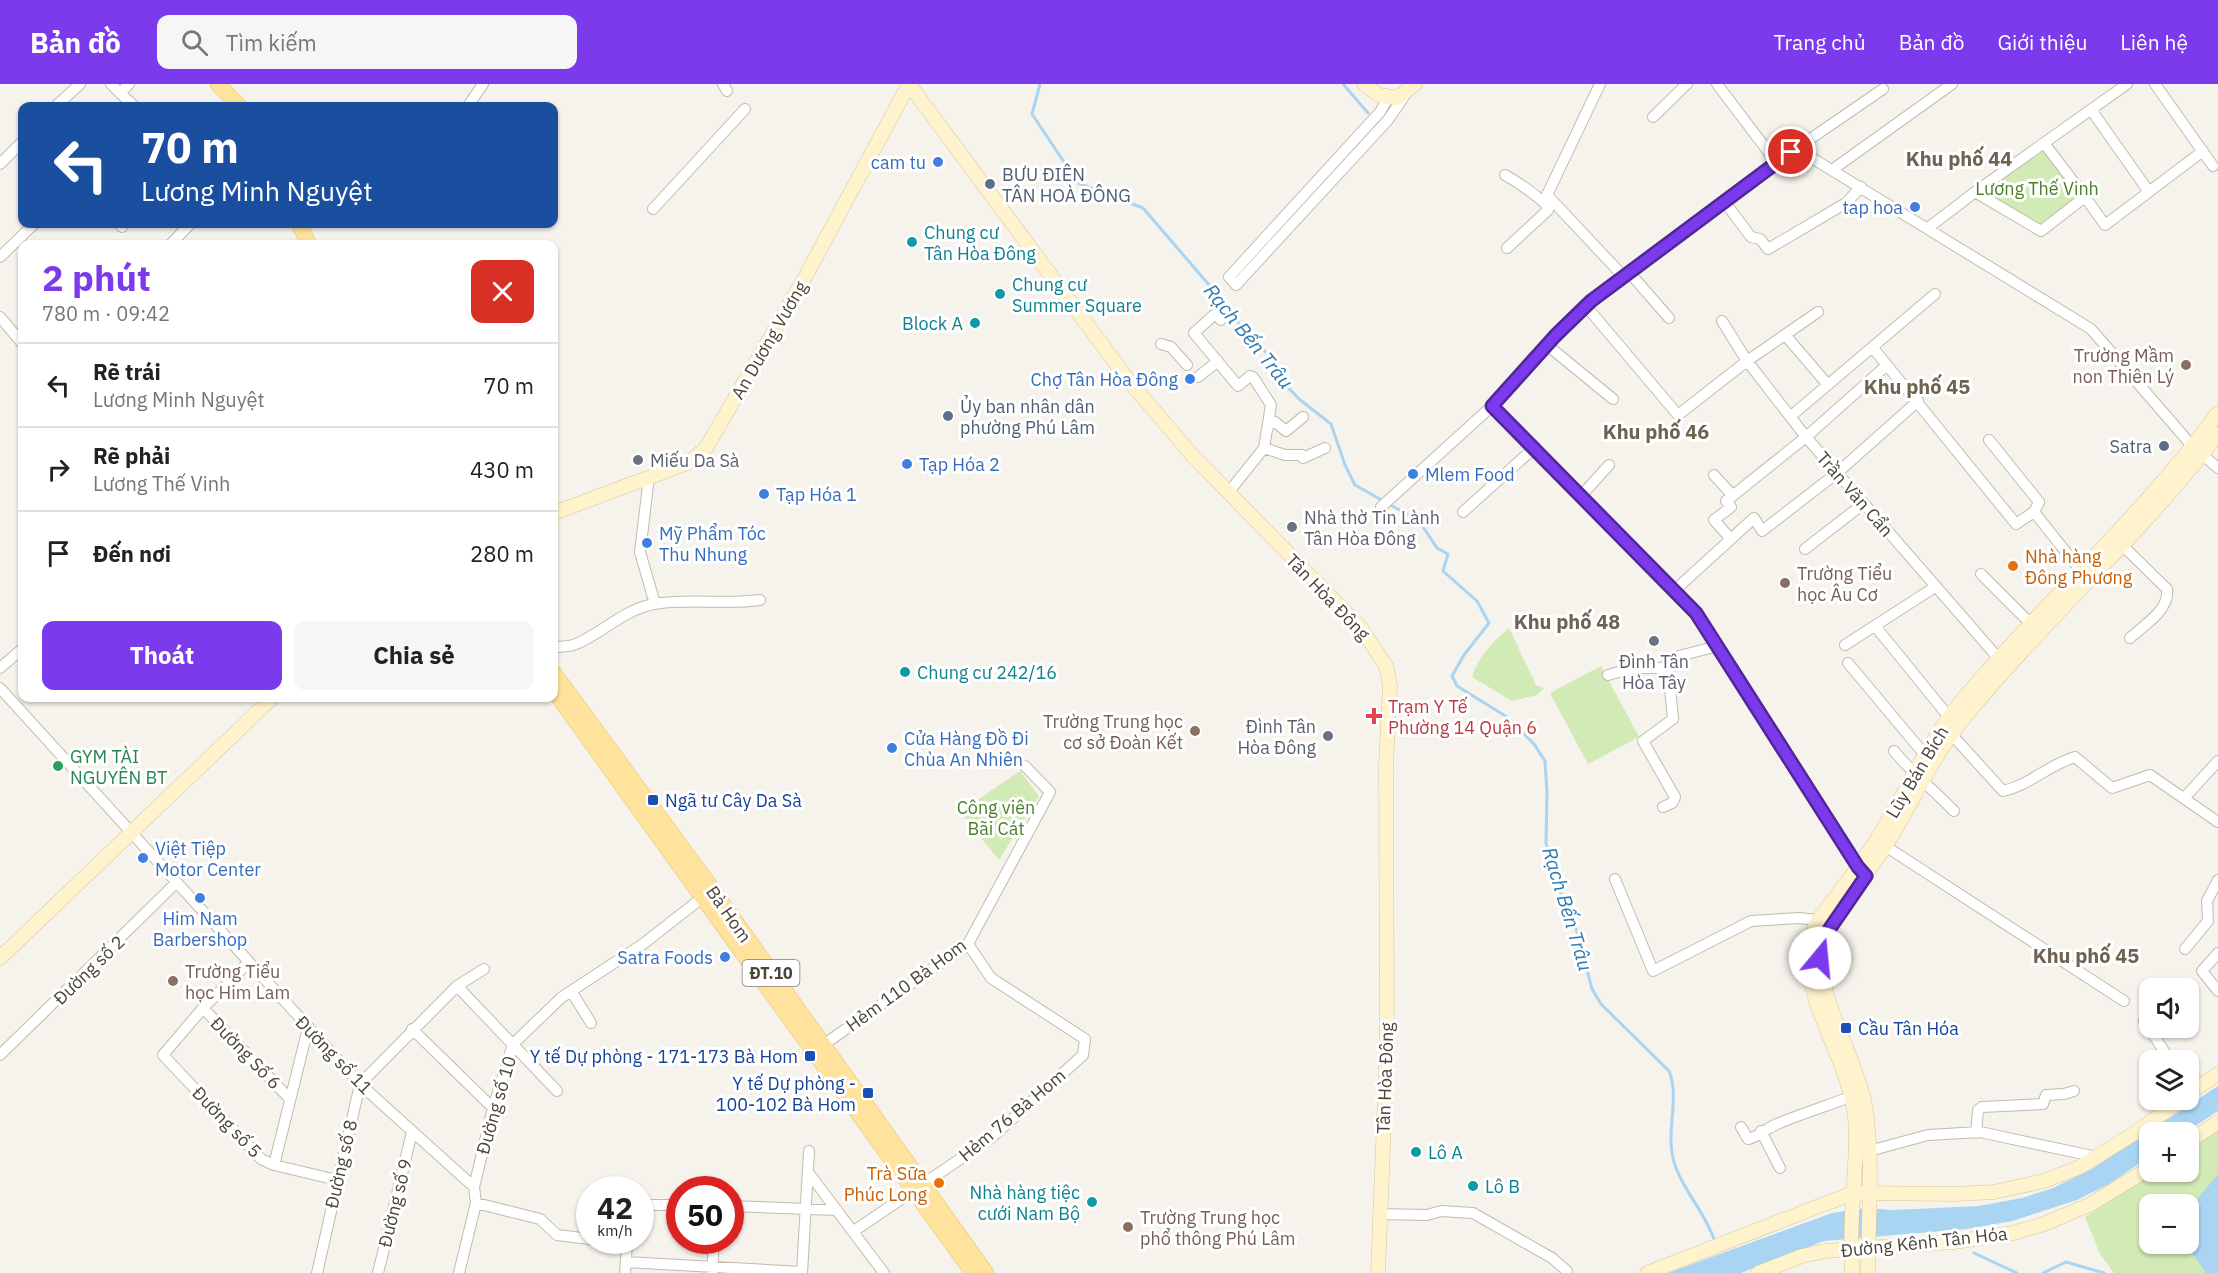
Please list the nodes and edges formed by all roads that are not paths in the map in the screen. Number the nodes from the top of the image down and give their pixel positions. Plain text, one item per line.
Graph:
1 (80, 84) edge
2 (111, 84) edge
3 (129, 84) edge
4 (218, 84) edge
5 (483, 84) edge
6 (909, 84) edge
7 (1364, 84) edge
8 (1600, 84) edge
9 (1688, 84) edge
10 (1717, 84) edge
11 (1952, 84) edge
12 (2127, 84) edge
13 (2155, 84) edge
14 (1410, 89) edge
15 (1883, 89) dead end
16 (120, 93) junction
17 (1388, 98) junction
18 (60, 102) edge
19 (130, 102) edge
20 (235, 102) edge
21 (471, 102) edge
22 (745, 109) dead end
23 (2092, 111) junction
24 (1653, 117) dead end
25 (2044, 143) junction
26 (18, 146) edge
27 (1800, 146) dead end
28 (2203, 152) junction
29 (1776, 162) junction
30 (0, 164) edge
31 (2213, 166) dead end
32 (1832, 170) junction
33 (1505, 175) dead end
34 (1861, 187) junction
35 (1975, 192) junction
36 (2149, 192) junction
37 (2085, 197) junction
38 (1548, 201) junction
39 (1724, 201) junction
40 (653, 209) dead end
41 (30, 228) edge
42 (186, 228) edge
43 (1928, 228) junction
44 (175, 240) edge
45 (1507, 248) dead end
46 (0, 257) edge
47 (1627, 274) junction
48 (1935, 294) dead end
49 (1586, 306) junction
50 (1818, 312) dead end
51 (0, 318) edge
52 (1669, 318) dead end
53 (1221, 320) dead end
54 (1722, 321) dead end
55 (1786, 336) junction
56 (18, 338) edge
57 (1161, 344) dead end
58 (1547, 345) junction
59 (1873, 348) junction
60 (1218, 361) junction
61 (1746, 361) junction
62 (1187, 365) dead end
63 (1886, 366) junction
64 (1198, 377) dead end
65 (1828, 385) junction
66 (1613, 399) dead end
67 (1918, 401) junction
68 (1492, 406) junction
69 (2218, 413) edge
70 (1791, 416) junction
71 (1303, 417) dead end
72 (1268, 425) junction
73 (2218, 434) edge
74 (1806, 437) junction
75 (1989, 440) dead end
76 (1264, 448) junction
77 (1325, 448) dead end
78 (1533, 449) junction
79 (2198, 451) junction
80 (1609, 465) dead end
81 (2218, 468) edge
82 (1836, 473) junction
83 (1714, 475) dead end
84 (649, 477) junction
85 (1228, 493) junction
86 (1580, 497) junction
87 (1730, 499) junction
88 (1863, 504) junction
89 (1381, 507) dead end
90 (558, 511) edge
91 (1462, 512) dead end
92 (2034, 512) junction
93 (1730, 538) junction
94 (2122, 545) junction
95 (1805, 549) dead end
96 (2081, 571) junction
97 (1981, 574) dead end
98 (1935, 587) junction
99 (1675, 590) junction
100 (760, 600) dead end
101 (655, 604) junction
102 (2032, 625) junction
103 (1875, 626) junction
104 (2130, 638) dead end
105 (1845, 645) dead end
106 (1718, 646) junction
107 (558, 647) edge
108 (18, 652) edge
109 (1999, 659) junction
110 (1848, 663) dead end
111 (0, 668) edge
112 (1668, 668) junction
113 (1608, 675) dead end
114 (558, 679) edge
115 (0, 688) edge
116 (558, 696) edge
117 (268, 702) edge
118 (1949, 717) junction
119 (1952, 735) junction
120 (1894, 751) dead end
121 (1925, 755) junction
122 (2218, 761) edge
123 (1025, 766) dead end
124 (1919, 779) junction
125 (2185, 797) junction
126 (1663, 807) dead end
127 (1954, 811) dead end
128 (2218, 822) edge
129 (131, 833) junction
130 (1881, 843) junction
131 (1862, 871) junction
132 (1615, 879) dead end
133 (2218, 880) edge
134 (176, 883) junction
135 (708, 894) junction
136 (1818, 920) junction
137 (968, 944) junction
138 (2185, 949) dead end
139 (2218, 952) edge
140 (0, 958) edge
141 (248, 963) junction
142 (484, 969) dead end
143 (457, 986) junction
144 (2218, 989) edge
145 (571, 991) junction
146 (2124, 1001) dead end
147 (203, 1008) junction
148 (591, 1023) dead end
149 (308, 1028) junction
150 (412, 1029) junction
151 (513, 1044) junction
152 (823, 1045) junction
153 (0, 1055) edge
154 (2218, 1074) edge
155 (360, 1084) junction
156 (2199, 1086) edge
157 (557, 1090) dead end
158 (2074, 1090) dead end
159 (1850, 1097) junction
160 (290, 1098) junction
161 (493, 1108) junction
162 (2163, 1110) edge
163 (2218, 1122) edge
164 (1741, 1127) dead end
165 (1761, 1131) junction
166 (412, 1132) junction
167 (1976, 1132) junction
168 (2199, 1135) edge
169 (809, 1151) dead end
170 (1869, 1151) junction
171 (2097, 1157) junction
172 (274, 1165) junction
173 (1780, 1168) dead end
174 (808, 1172) junction
175 (2139, 1175) edge
176 (337, 1180) junction
177 (474, 1187) junction
178 (919, 1189) junction
179 (1853, 1197) junction
180 (1868, 1198) junction
181 (476, 1203) junction
182 (744, 1207) edge
183 (837, 1209) junction
184 (806, 1210) junction
185 (1380, 1214) junction
186 (854, 1231) junction
187 (576, 1237) edge
188 (1851, 1246) junction
189 (1868, 1246) junction
190 (713, 1254) edge
191 (625, 1268) edge
192 (712, 1270) edge
193 (1567, 1271) dead end
194 (317, 1273) edge
195 (378, 1273) edge
196 (459, 1273) edge
197 (802, 1273) edge
198 (885, 1273) edge
199 (973, 1273) edge
200 (986, 1273) edge
201 (1378, 1273) edge
202 (1647, 1273) edge
203 (1758, 1273) edge
204 (1852, 1273) edge
205 (1868, 1273) edge

1 - 18 street
2 - 16 street
3 - 16 street
4 - 20 main road
5 - 21 street
6 - 84 main road, An Dương Vương
6 - 85 main road, Tân Hòa Đông
7 - 17 main road
8 - 38 street
9 - 24 street
10 - 29 street
11 - 32 street
12 - 23 street
13 - 28 street
14 - 17 main road
14 - 17 street
15 - 27 street
16 - 19 street
22 - 40 street
23 - 25 street
23 - 36 street
25 - 35 street
25 - 37 street
26 - 30 street
28 - 31 street
28 - 36 street
29 - 32 street
29 - 39 street
32 - 34 street
33 - 38 street
34 - 39 street
34 - 43 street
35 - 37 street
35 - 43 street
36 - 37 street
38 - 45 street
38 - 47 street
39 - 47 street
41 - 46 street
42 - 44 street
43 - 79 street
47 - 49 street
47 - 52 street
48 - 59 street
49 - 58 street
49 - 61 street
50 - 55 street
51 - 56 street
53 - 60 street
54 - 61 street, Trần Văn Cẩn
55 - 61 street
55 - 65 street
57 - 62 street
58 - 66 street
58 - 68 street
59 - 63 street
59 - 65 street
60 - 64 street
60 - 72 street
61 - 70 street, Trần Văn Cẩn
63 - 67 street
63 - 74 street
65 - 70 street
67 - 82 street
67 - 92 street
68 - 78 street
68 - 89 street
69 - 79 main road, Lũy Bán Bích
70 - 74 street, Trần Văn Cẩn
71 - 72 street
72 - 76 street
73 - 79 main road, Lũy Bán Bích
74 - 82 street, Trần Văn Cẩn
74 - 87 street
75 - 92 street
76 - 77 street
76 - 85 street
78 - 86 street
78 - 91 street
79 - 81 street
79 - 94 main road, Lũy Bán Bích
79 - 96 main road, Lũy Bán Bích
80 - 86 street
82 - 88 street, Trần Văn Cẩn
82 - 93 street
83 - 87 street
84 - 90 main road, An Dương Vương
84 - 101 street
85 - 185 main road, Tân Hòa Đông
86 - 99 street
87 - 93 street
88 - 95 street
88 - 98 street, Trần Văn Cẩn
92 - 96 street
93 - 99 street
94 - 104 street
94 - 119 main road, Lũy Bán Bích
96 - 102 main road, Lũy Bán Bích
97 - 102 street
98 - 103 street
98 - 109 street, Trần Văn Cẩn
99 - 106 street
100 - 101 street
101 - 107 street
102 - 109 main road, Lũy Bán Bích
103 - 105 street
103 - 118 street
106 - 112 street
106 - 131 street
108 - 111 street
109 - 118 main road, Lũy Bán Bích
110 - 121 street
112 - 113 street
112 - 126 street
114 - 135 main road, Bà Hom / ĐT.10
115 - 129 street, Đường số 11
116 - 135 main road, Bà Hom / ĐT.10
117 - 129 main road
118 - 121 main road, Lũy Bán Bích
119 - 124 main road, Lũy Bán Bích
119 - 125 street
120 - 124 street
121 - 124 main road, Lũy Bán Bích
122 - 125 street
123 - 137 street, Hẻm 110 Bà Hom
124 - 127 street
124 - 130 main road, Lũy Bán Bích
125 - 128 street
129 - 134 street, Đường số 11
129 - 140 main road
130 - 131 main road, Lũy Bán Bích
130 - 146 street
131 - 136 main road, Lũy Bán Bích
131 - 170 main road, Lũy Bán Bích
132 - 136 street
133 - 138 street
134 - 141 street, Đường số 11
134 - 153 street, Đường số 2
135 - 145 street, Đường số 10
135 - 152 main road, Bà Hom / ĐT.10
135 - 178 main road, Bà Hom / ĐT.10
136 - 159 main road, Lũy Bán Bích
137 - 152 street, Hẻm 110 Bà Hom
137 - 178 street, Hẻm 76 Bà Hom
139 - 144 street
141 - 147 street
141 - 149 street, Đường số 11
142 - 143 street, Đường số 8
143 - 150 street, Đường số 8
143 - 151 street
145 - 148 street
145 - 151 street, Đường số 10
147 - 160 street, Đường Số 6
147 - 172 street, Đường số 5
149 - 155 street, Đường số 11
149 - 160 street
150 - 155 street, Đường số 8
150 - 161 street
151 - 157 street
151 - 161 street, Đường số 10
152 - 178 main road, Bà Hom / ĐT.10
154 - 156 main road
155 - 166 street, Đường số 11
155 - 176 street, Đường số 8
158 - 167 street
159 - 165 street
159 - 179 main road, Lũy Bán Bích
160 - 172 street
161 - 177 street, Đường số 10
162 - 171 main road
163 - 168 main road
164 - 165 street
165 - 173 street
166 - 177 street, Đường số 11
166 - 195 street, Đường số 9
167 - 170 street
167 - 171 street
169 - 174 street
170 - 180 main road, Lũy Bán Bích
171 - 180 main road
172 - 176 street, Đường số 5
174 - 183 street
174 - 184 street
175 - 189 main road, Đường Kênh Tân Hóa
176 - 194 street, Đường số 8
177 - 181 street, Đường số 10
178 - 186 street
178 - 199 main road, Bà Hom / ĐT.10
178 - 200 main road, Bà Hom / ĐT.10
179 - 180 main road
179 - 188 main road
179 - 202 main road
180 - 189 main road
181 - 187 street
181 - 196 street, Đường số 10
182 - 184 street
183 - 184 street
183 - 186 street
184 - 197 street
185 - 193 street
185 - 201 main road, Tân Hòa Đông
186 - 198 street
188 - 189 main road, Đường Kênh Tân Hóa
188 - 203 main road, Đường Kênh Tân Hóa
188 - 204 main road
189 - 205 main road
190 - 192 street
191 - 192 street
192 - 197 street

